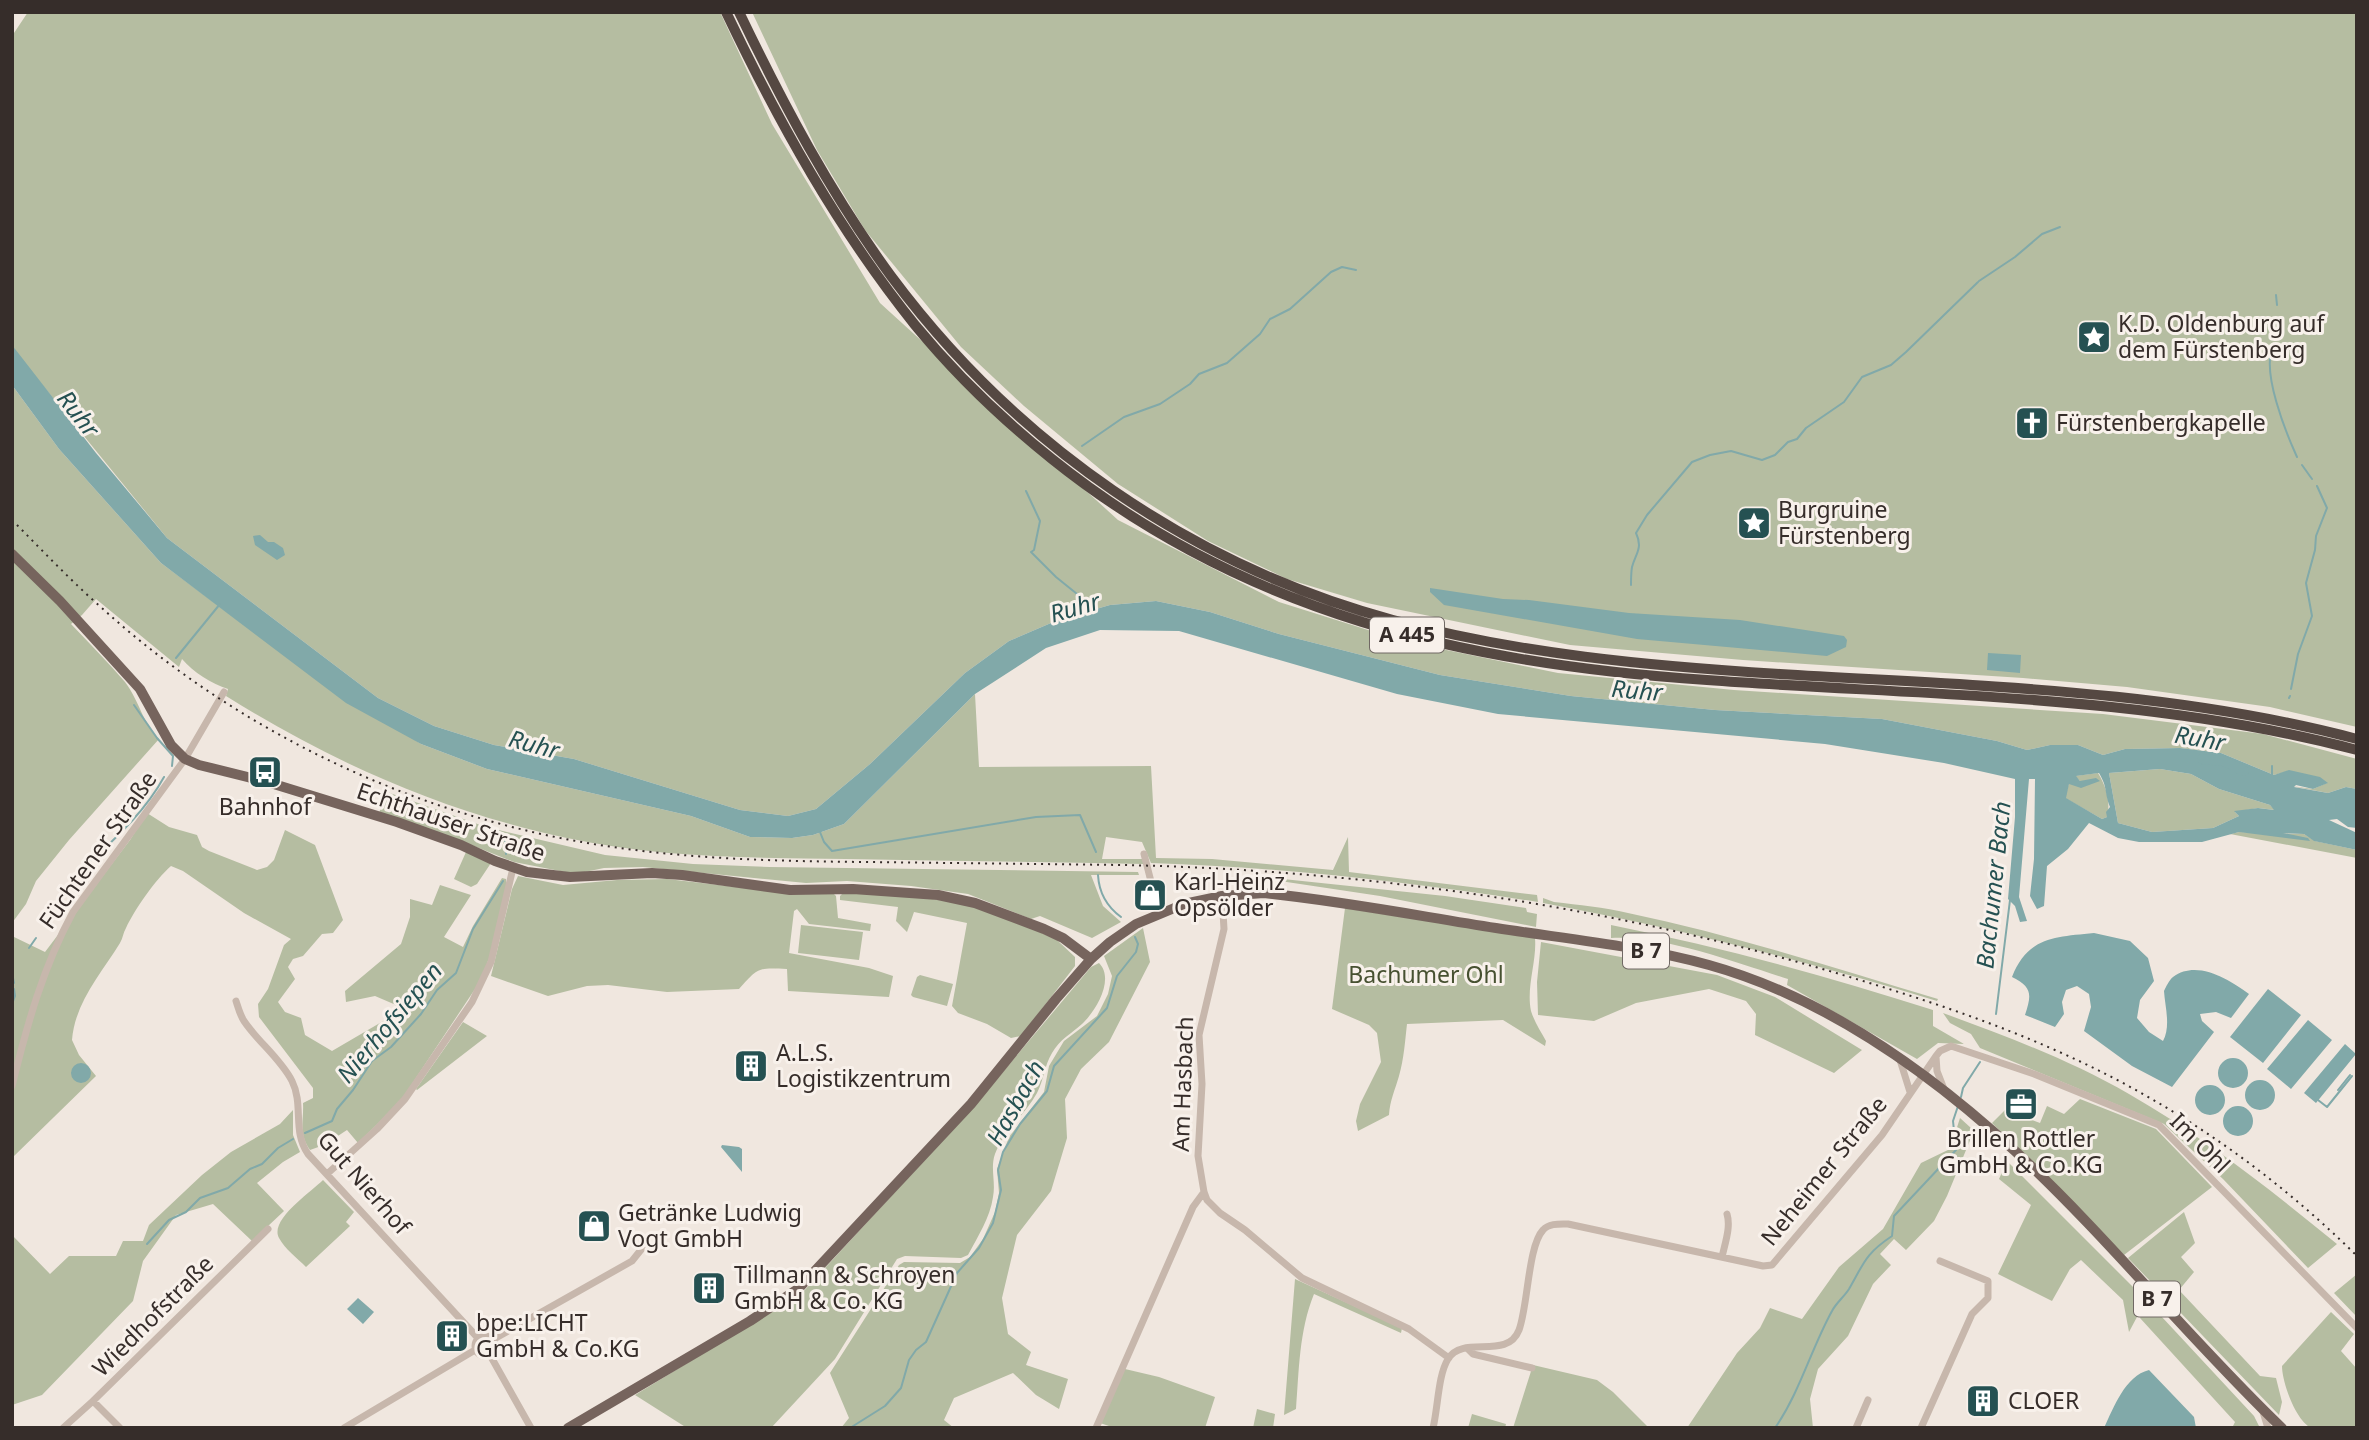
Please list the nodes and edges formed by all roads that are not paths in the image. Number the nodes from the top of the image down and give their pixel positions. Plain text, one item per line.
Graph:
1 (726, 12) edge
2 (739, 12) edge
3 (12, 554) edge
4 (224, 692) dead end
5 (2357, 738) edge
6 (2357, 750) edge
7 (185, 759) junction
8 (1144, 853) dead end
9 (513, 868) junction
10 (1222, 896) junction
11 (1159, 913) junction
12 (1110, 942) junction
13 (1074, 945) junction
14 (1091, 959) junction
15 (236, 1001) dead end
16 (1936, 1056) junction
17 (1899, 1059) junction
18 (1922, 1075) junction
19 (12, 1086) edge
20 (1910, 1093) junction
21 (1946, 1094) junction
22 (327, 1174) junction
23 (1204, 1192) junction
24 (1727, 1213) dead end
25 (268, 1230) dead end
26 (644, 1245) dead end
27 (1722, 1257) junction
28 (1940, 1261) dead end
29 (2357, 1328) edge
30 (478, 1338) junction
31 (494, 1339) junction
32 (1468, 1349) junction
33 (475, 1350) junction
34 (490, 1355) junction
35 (1449, 1358) junction
36 (1532, 1368) dead end
37 (1868, 1400) dead end
38 (93, 1401) junction
39 (2262, 1408) junction
40 (533, 1427) edge
41 (567, 1427) edge
42 (63, 1428) edge
43 (120, 1428) edge
44 (344, 1428) edge
45 (1096, 1428) edge
46 (1433, 1428) edge
47 (1856, 1428) edge
48 (1921, 1428) edge
49 (2268, 1428) edge
50 (2281, 1428) edge

1 - 6 highway, A 445
2 - 5 highway, A 445
3 - 7 main road
4 - 7 street, Füchtener Straße
7 - 9 main road, Echthauser Straße
7 - 19 street, Füchtener Straße
8 - 11 street
9 - 13 main road, Echthauser Straße
9 - 22 street
10 - 11 main road, B 7
10 - 17 main road, B 7
10 - 23 street, Am Hasbach
11 - 12 main road, B 7
12 - 13 main road
12 - 14 main road, B 7
13 - 14 main road, Echthauser Straße
14 - 41 main road, B 7
15 - 22 street, Gut Nierhof
16 - 18 street, Neheimer Straße
16 - 21 street
16 - 29 street, Im Ohl
17 - 18 main road, B 7
17 - 20 street, Neheimer Straße
18 - 20 street, Neheimer Straße
18 - 21 main road, B 7
20 - 27 street, Neheimer Straße
21 - 39 main road, B 7
22 - 30 street, Gut Nierhof
23 - 35 street
23 - 45 street
24 - 27 street, Neheimer Straße
25 - 38 street, Wiedhofstraße
26 - 31 street
27 - 32 street, Neheimer Straße
28 - 48 street
30 - 31 street
30 - 33 street
31 - 34 street
32 - 35 street, Neheimer Straße
32 - 36 street
33 - 34 street
33 - 44 street
34 - 40 street
35 - 46 street
37 - 47 street
38 - 42 street, Wiedhofstraße
38 - 43 street
39 - 49 street
39 - 50 main road, B 7

